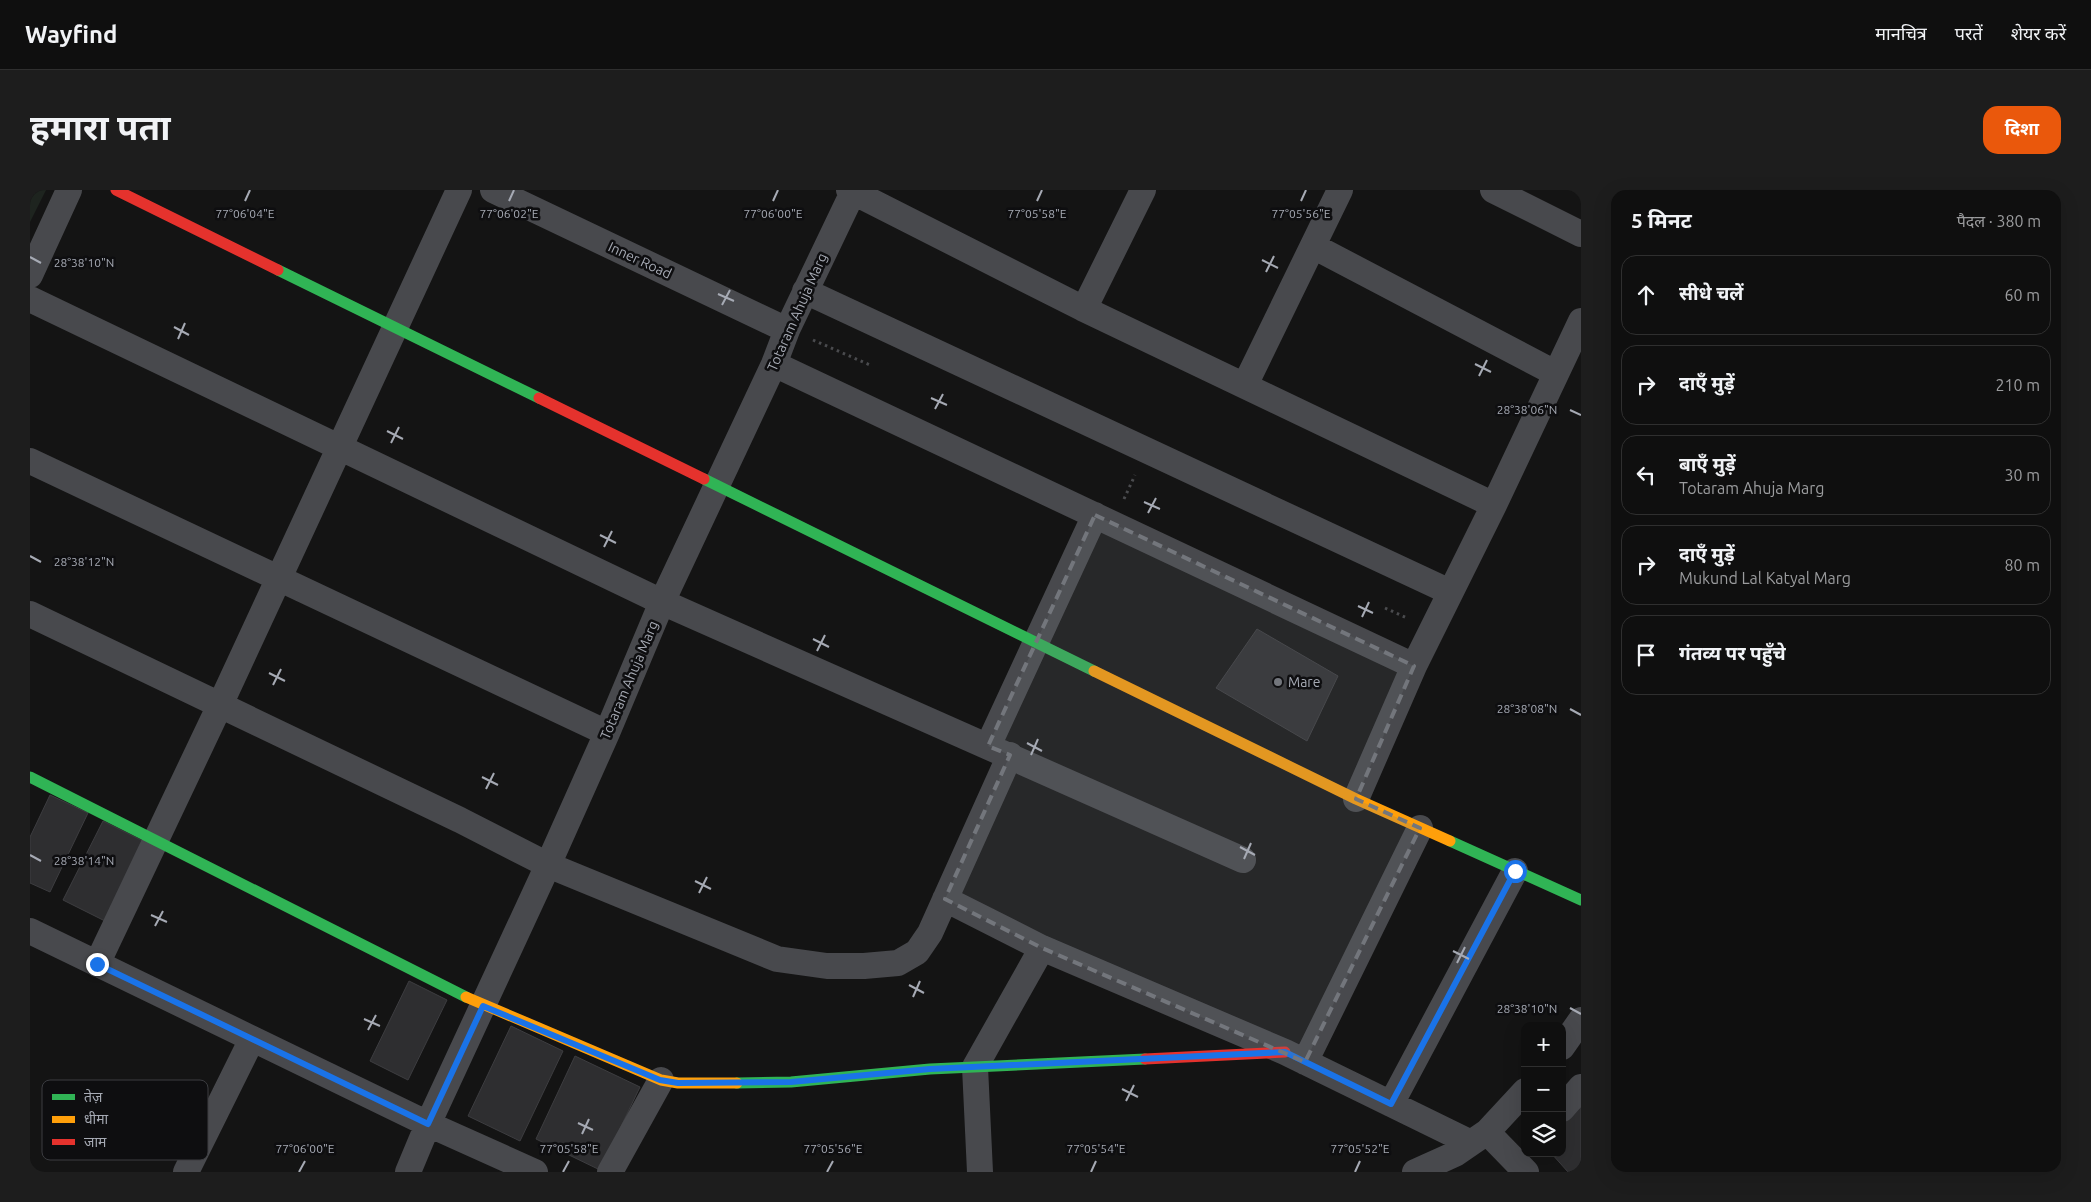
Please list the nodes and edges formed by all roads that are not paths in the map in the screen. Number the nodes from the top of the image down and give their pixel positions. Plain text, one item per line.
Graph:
1 (69, 190) edge
2 (116, 190) edge
3 (459, 190) edge
4 (493, 190) edge
5 (1143, 190) edge
6 (1340, 190) edge
7 (1494, 190) edge
8 (852, 191) edge
9 (1581, 234) edge
10 (1313, 246) junction
11 (30, 275) edge
12 (805, 292) junction
13 (30, 299) edge
14 (1084, 309) junction
15 (1581, 321) edge
16 (397, 328) junction
17 (787, 330) junction
18 (774, 364) junction
19 (1555, 373) junction
20 (1246, 385) junction
21 (341, 448) junction
22 (30, 461) edge
23 (716, 485) junction
24 (1494, 505) junction
25 (1095, 515) junction
26 (280, 579) junction
27 (1450, 592) junction
28 (662, 602) junction
29 (30, 614) edge
30 (1037, 642) junction
31 (1414, 666) junction
32 (220, 705) junction
33 (607, 733) junction
34 (999, 750) junction
35 (30, 776) edge
36 (1356, 798) junction
37 (1420, 828) junction
38 (157, 841) junction
39 (1243, 860) dead end
40 (548, 865) junction
41 (1515, 871) junction
42 (945, 899) junction
43 (1581, 900) edge
44 (30, 931) edge
45 (1042, 948) junction
46 (97, 964) junction
47 (483, 1006) junction
48 (1581, 1020) edge
49 (252, 1039) junction
50 (1566, 1041) edge
51 (1295, 1057) junction
52 (975, 1067) junction
53 (660, 1080) junction
54 (1581, 1087) edge
55 (1521, 1096) edge
56 (1391, 1104) junction
57 (1566, 1104) edge
58 (428, 1124) junction
59 (208, 1128) edge
60 (1479, 1138) junction
61 (192, 1160) edge
62 (1519, 1165) edge
63 (186, 1172) edge
64 (408, 1172) edge
65 (534, 1172) edge
66 (610, 1172) edge
67 (980, 1172) edge
68 (1415, 1172) edge

1 - 11 street
2 - 16 street
3 - 16 street
4 - 17 street, Inner Road
5 - 14 street
6 - 10 street
7 - 9 street
8 - 12 street, Totaram Ahuja Marg
8 - 14 street
10 - 19 street
10 - 20 street
12 - 17 street, Totaram Ahuja Marg
12 - 27 street
13 - 21 street
14 - 20 street
15 - 19 street
16 - 21 street
16 - 23 street
17 - 18 street, Totaram Ahuja Marg
18 - 23 street, Totaram Ahuja Marg
18 - 25 street
19 - 24 street
20 - 24 street
21 - 26 street
21 - 28 street
22 - 26 street
23 - 28 street, Totaram Ahuja Marg
23 - 30 street
24 - 27 street
25 - 30 street
25 - 31 street
26 - 32 street
26 - 33 street
27 - 31 street
28 - 33 street, Totaram Ahuja Marg
28 - 34 street
29 - 32 street
30 - 34 street
30 - 36 street
31 - 36 street
32 - 38 street
32 - 40 street
33 - 40 street, Totaram Ahuja Marg
34 - 39 street
34 - 42 street
35 - 38 street
36 - 37 street
37 - 41 street
37 - 51 street
38 - 46 street
38 - 47 street
40 - 42 street
40 - 47 street, Totaram Ahuja Marg
41 - 43 street
41 - 56 street
42 - 45 street
44 - 46 street
45 - 51 street
45 - 52 street
46 - 49 street
47 - 53 street
47 - 58 street, Totaram Ahuja Marg
48 - 50 street
49 - 58 street
49 - 59 street
51 - 52 street
51 - 56 street
52 - 53 street
52 - 67 street
53 - 66 street
54 - 57 street
55 - 60 street
56 - 60 street
58 - 64 street, Totaram Ahuja Marg
58 - 65 street
60 - 62 street
60 - 68 street
61 - 63 street

